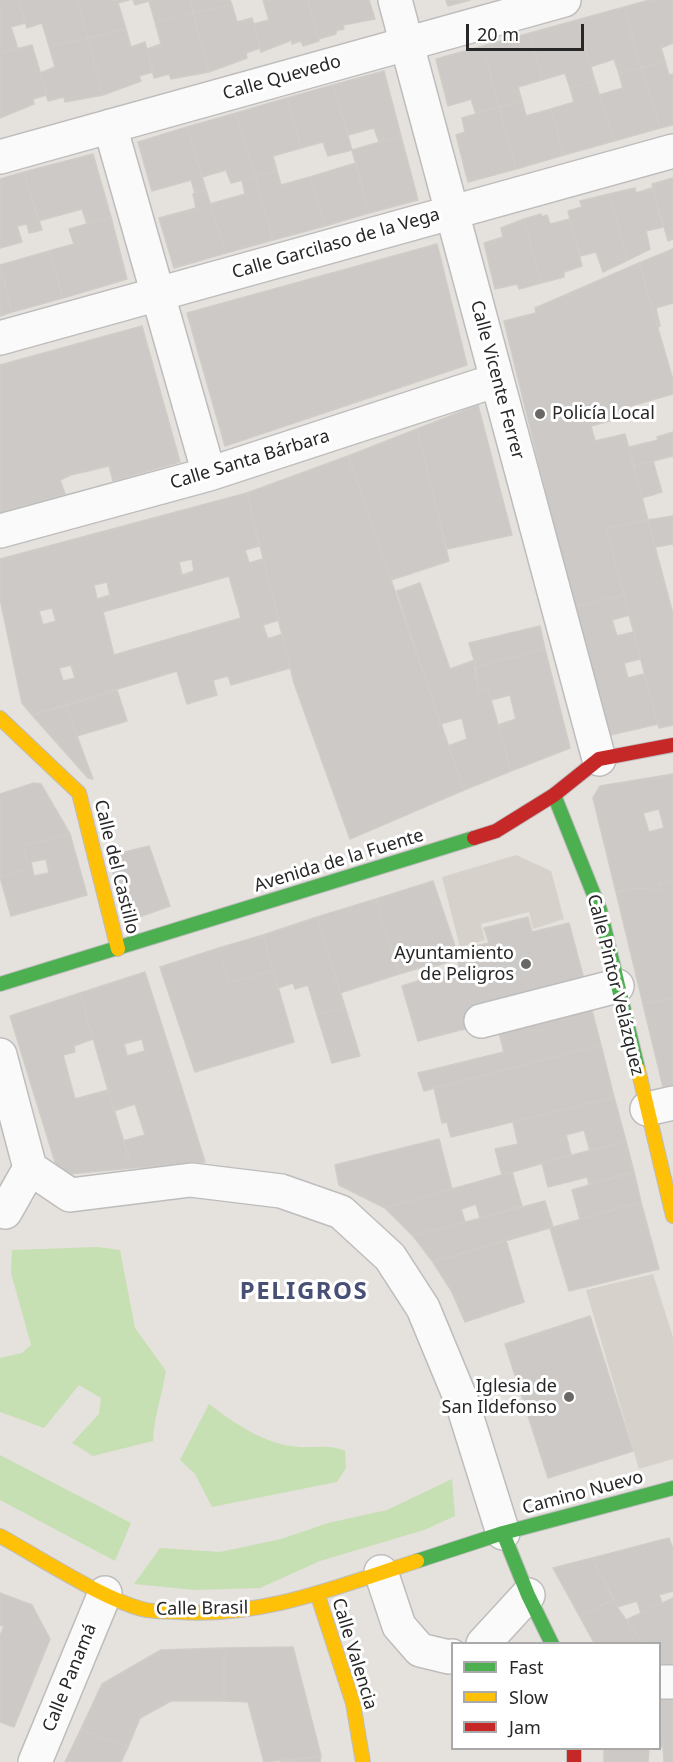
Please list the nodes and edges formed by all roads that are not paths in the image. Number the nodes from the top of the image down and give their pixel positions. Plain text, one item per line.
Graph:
1 (395, 0) edge
2 (564, 0) edge
3 (406, 44) junction
4 (110, 126) junction
5 (673, 151) edge
6 (0, 157) edge
7 (451, 210) junction
8 (159, 296) junction
9 (0, 338) edge
10 (497, 380) junction
11 (209, 474) junction
12 (0, 531) edge
13 (0, 718) edge
14 (673, 745) edge
15 (599, 759) junction
16 (554, 795) junction
17 (118, 950) junction
18 (0, 984) edge
19 (617, 986) junction
20 (481, 1021) dead end
21 (0, 1055) edge
22 (0, 1060) edge
23 (660, 1106) edge
24 (30, 1168) junction
25 (0, 1208) edge
26 (673, 1216) edge
27 (673, 1488) edge
28 (503, 1533) junction
29 (0, 1536) edge
30 (381, 1572) junction
31 (105, 1593) junction
32 (316, 1593) junction
33 (528, 1595) junction
34 (485, 1642) edge
35 (551, 1642) edge
36 (451, 1656) edge
37 (35, 1762) edge
38 (363, 1762) edge

1 - 3 street, Calle Vicente Ferrer
2 - 3 street, Calle Quevedo
3 - 4 street, Calle Quevedo
3 - 7 street, Calle Vicente Ferrer
4 - 6 street, Calle Quevedo
4 - 8 street
5 - 7 street, Calle Garcilaso de la Vega
7 - 8 street, Calle Garcilaso de la Vega
7 - 10 street, Calle Vicente Ferrer
8 - 9 street, Calle Garcilaso de la Vega
8 - 11 street
10 - 11 street, Calle Santa Bárbara
10 - 15 street, Calle Vicente Ferrer
11 - 12 street, Calle Santa Bárbara
13 - 17 street, Calle del Castillo
14 - 15 street, Avenida de la Fuente
15 - 16 street, Avenida de la Fuente
16 - 17 street, Avenida de la Fuente
16 - 19 street, Calle Pintor Velázquez
17 - 18 street, Avenida de la Fuente
19 - 20 street
19 - 23 street, Calle Pintor Velázquez
21 - 24 street
22 - 24 street
23 - 26 street, Calle Pintor Velázquez
24 - 25 street
24 - 28 street
27 - 28 street, Camino Nuevo
28 - 30 street, Calle Brasil
28 - 33 street
29 - 31 street, Calle Brasil
30 - 32 street, Calle Brasil
30 - 36 street
31 - 32 street, Calle Brasil
31 - 37 street, Calle Panamá
32 - 38 street, Calle Valencia
33 - 34 street
33 - 35 street

